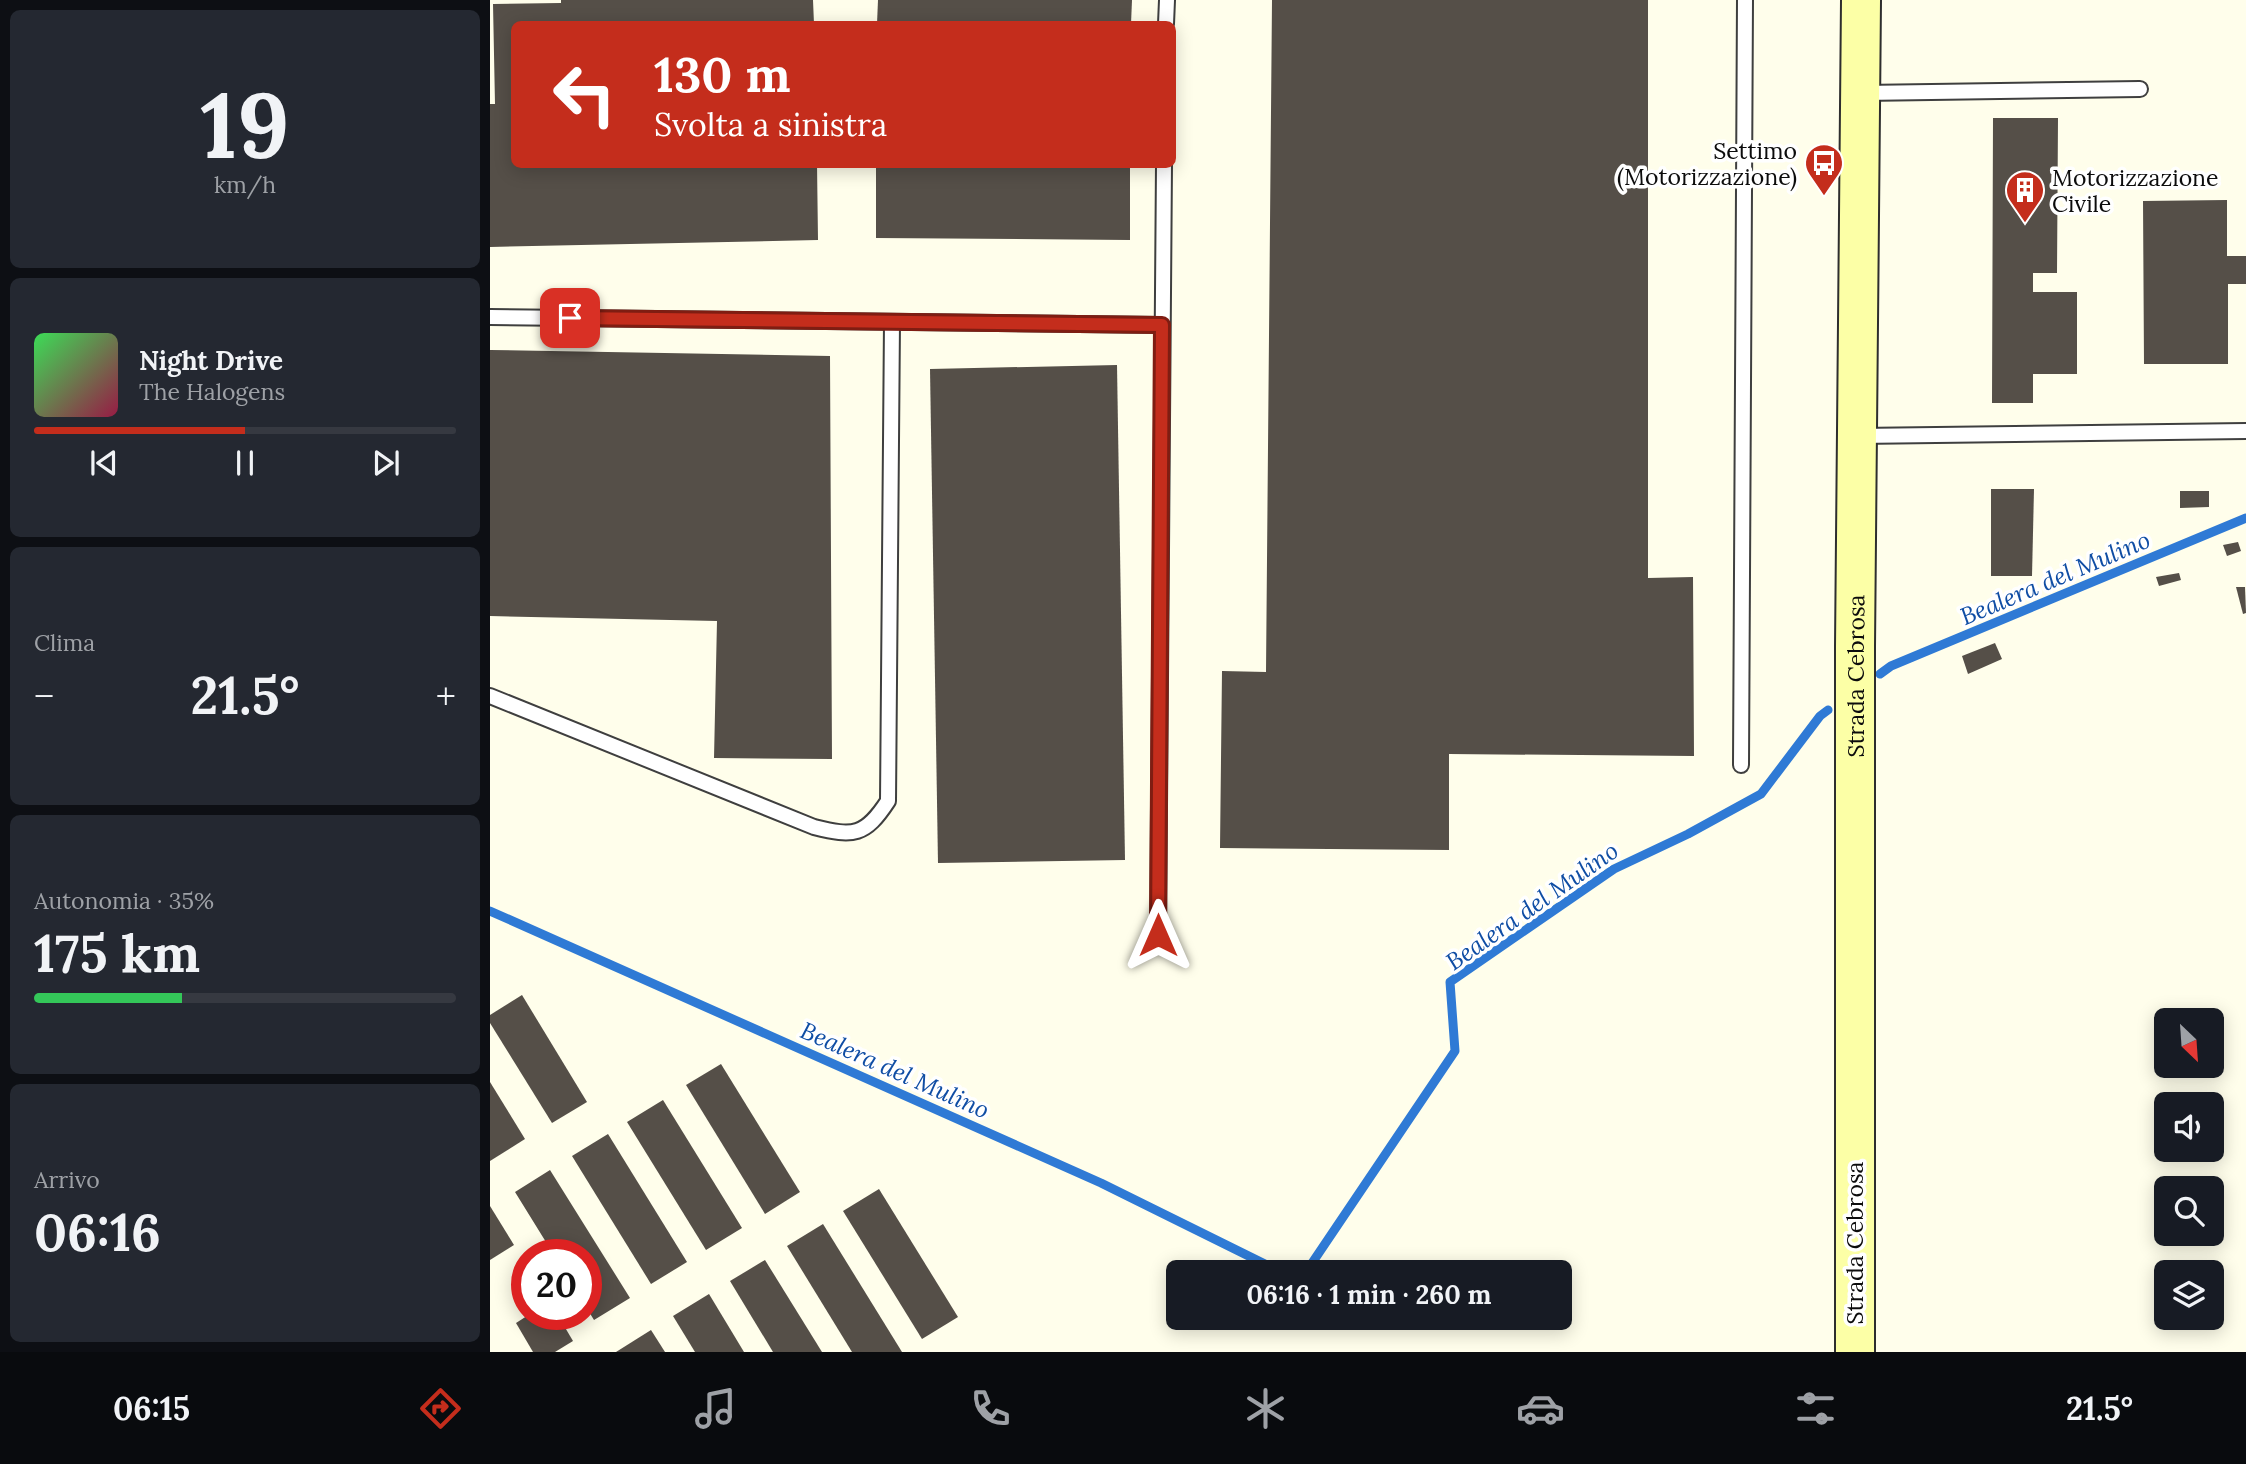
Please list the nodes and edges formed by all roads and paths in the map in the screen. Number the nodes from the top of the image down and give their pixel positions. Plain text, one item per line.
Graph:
1 (1167, 0) edge
2 (1745, 0) edge
3 (1861, 0) edge
4 (1166, 21) edge
5 (2140, 89) dead end
6 (1858, 93) junction
7 (1164, 168) edge
8 (490, 317) edge
9 (892, 322) junction
10 (1162, 325) junction
11 (2246, 431) edge
12 (1857, 436) junction
13 (490, 696) edge
14 (1741, 765) dead end
15 (1158, 935) dead end
16 (1855, 1352) edge

1 - 4 lane
2 - 14 lane
3 - 6 main road, Strada Cebrosa
5 - 6 lane
6 - 12 main road, Strada Cebrosa
7 - 10 lane
8 - 9 lane
9 - 10 lane
9 - 13 lane
10 - 15 lane
11 - 12 lane
12 - 16 main road, Strada Cebrosa

